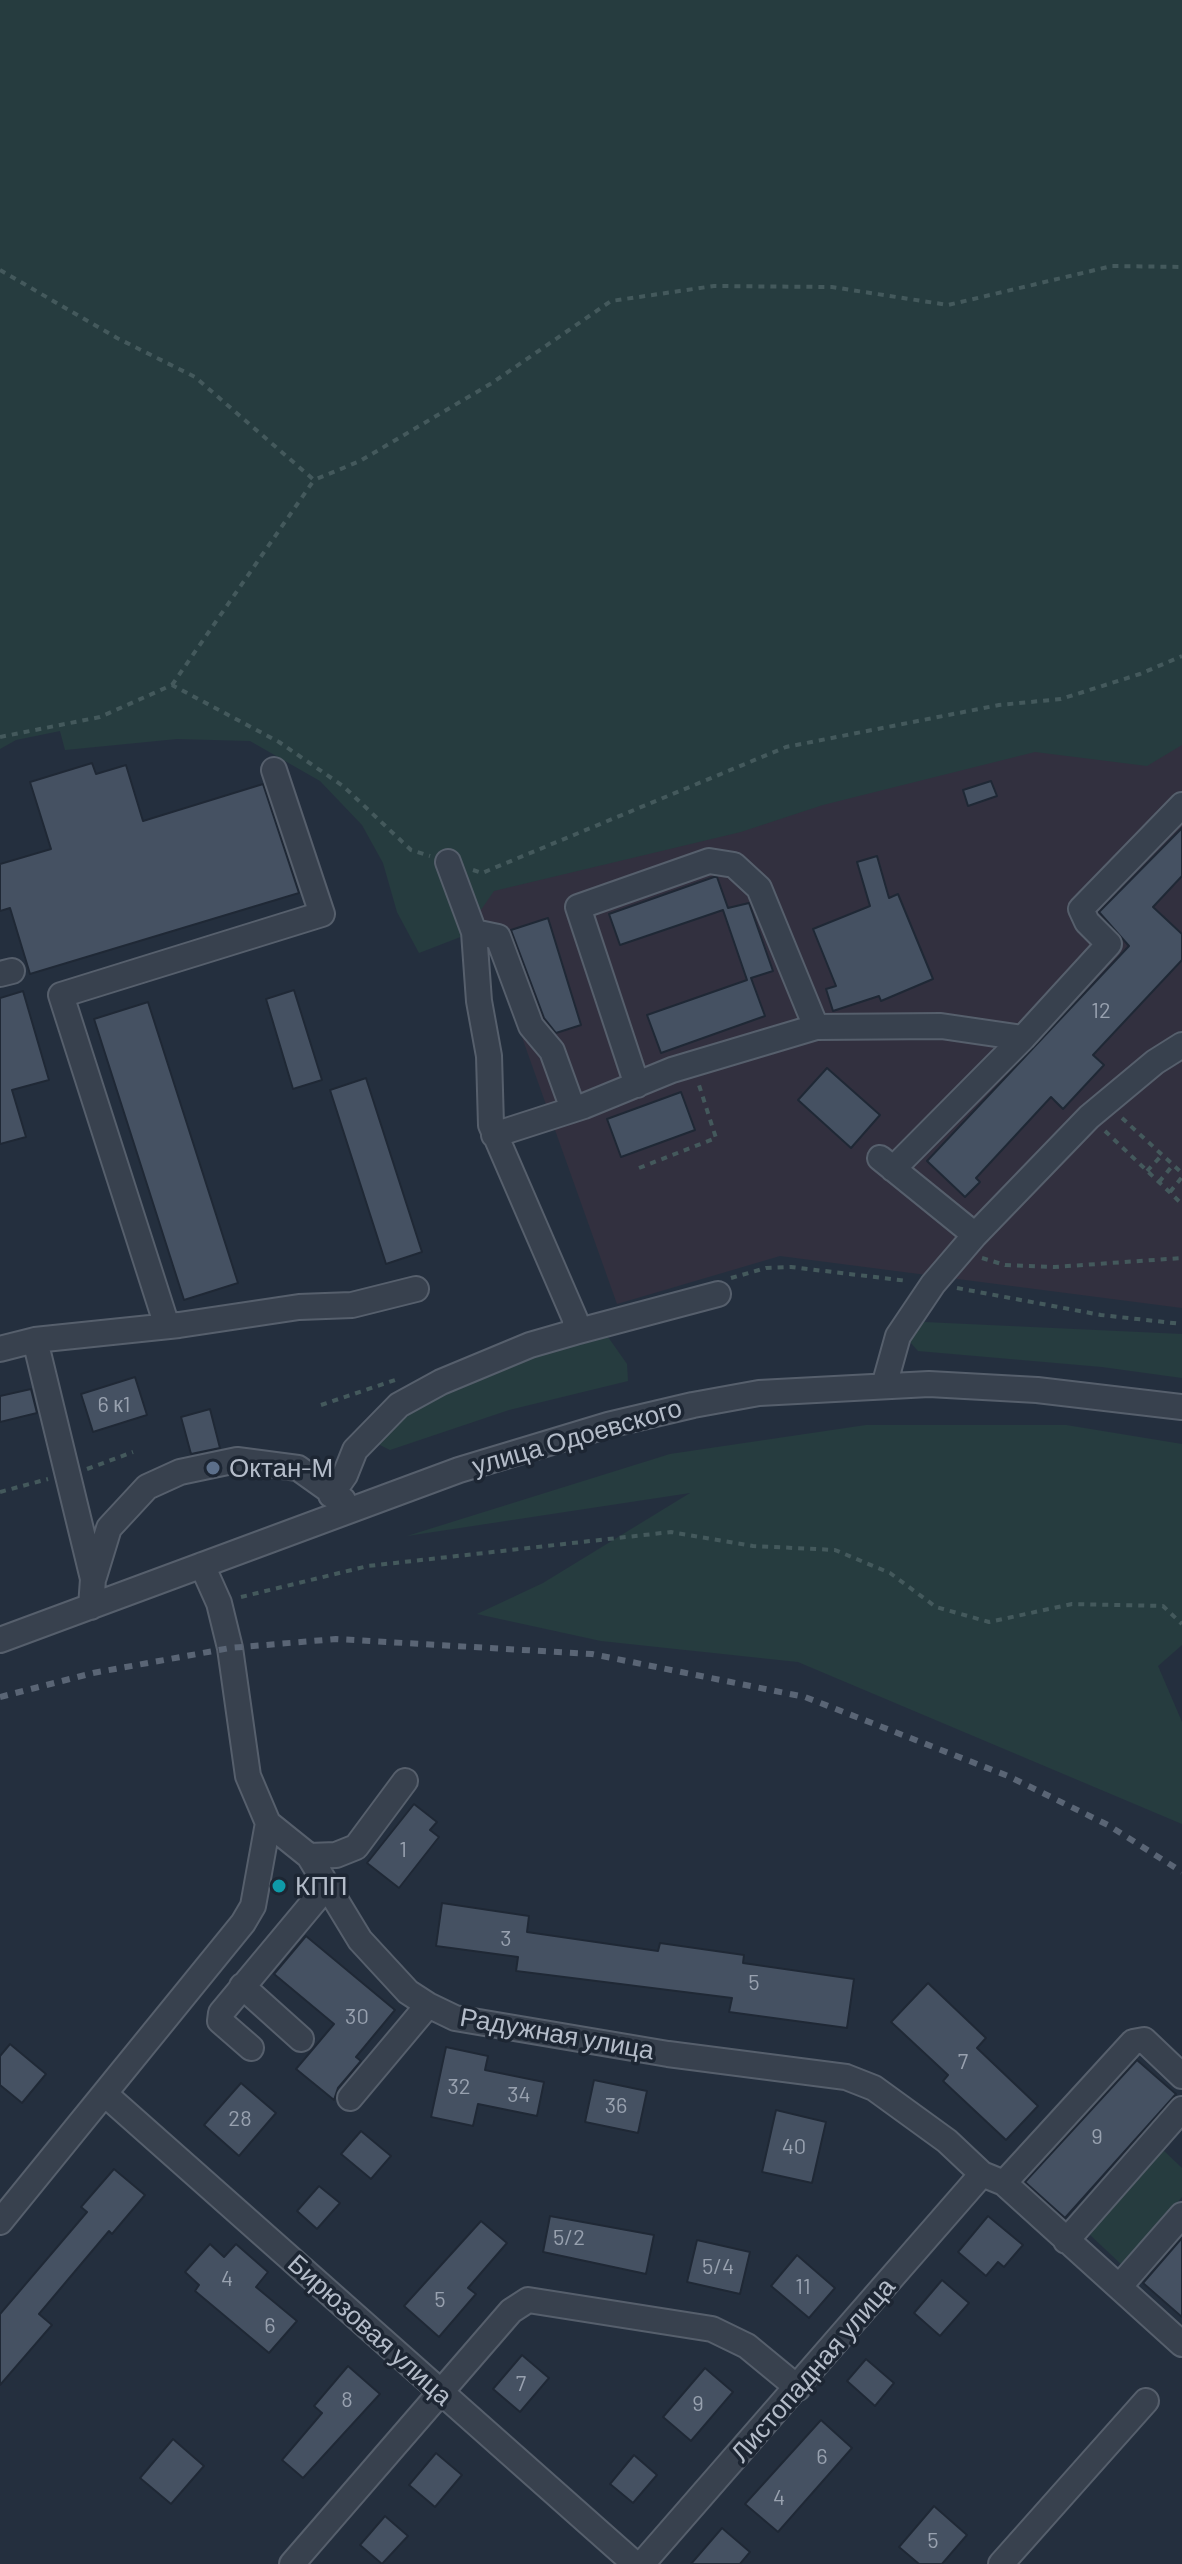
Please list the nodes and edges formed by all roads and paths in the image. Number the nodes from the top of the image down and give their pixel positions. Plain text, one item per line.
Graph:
1 (1182, 267) edge
2 (0, 270) edge
3 (314, 480) junction
4 (1182, 656) edge
5 (172, 685) junction
6 (0, 737) edge
7 (274, 770) dead end
8 (1182, 805) edge
9 (448, 862) junction
10 (474, 932) junction
11 (816, 1027) junction
12 (1023, 1038) junction
13 (1182, 1045) edge
14 (693, 1063) junction
15 (637, 1085) junction
16 (573, 1109) junction
17 (1097, 1110) junction
18 (494, 1135) junction
19 (1162, 1155) junction
20 (1173, 1165) junction
21 (639, 1168) dead end
22 (1147, 1171) junction
23 (1182, 1175) edge
24 (1159, 1182) junction
25 (1170, 1192) junction
26 (1182, 1204) edge
27 (968, 1244) junction
28 (1182, 1258) edge
29 (933, 1284) junction
30 (721, 1287) joint
31 (416, 1289) dead end
32 (1182, 1324) edge
33 (167, 1326) junction
34 (575, 1332) junction
35 (35, 1340) junction
36 (0, 1349) edge
37 (410, 1374) dead end
38 (884, 1386) junction
39 (321, 1405) dead end
40 (1182, 1407) edge
41 (331, 1495) junction
42 (356, 1506) junction
43 (202, 1565) junction
44 (93, 1579) junction
45 (219, 1603) junction
46 (91, 1607) junction
47 (1182, 1624) edge
48 (0, 1640) edge
49 (405, 1781) dead end
50 (268, 1823) junction
51 (309, 1856) junction
52 (326, 1887) junction
53 (242, 1986) junction
54 (428, 2005) junction
55 (301, 2039) dead end
56 (251, 2048) dead end
57 (1182, 2076) edge
58 (106, 2095) junction
59 (350, 2098) dead end
60 (1182, 2109) edge
61 (993, 2178) junction
62 (1182, 2215) edge
63 (0, 2222) edge
64 (1066, 2241) junction
65 (1119, 2287) junction
66 (1182, 2344) edge
67 (798, 2388) junction
68 (441, 2393) junction
69 (1146, 2401) dead end
70 (292, 2564) edge
71 (635, 2564) edge
72 (642, 2564) edge
73 (1001, 2564) edge

1 - 3 path
2 - 3 path
3 - 5 path
4 - 9 path
5 - 6 path
5 - 9 path
7 - 33 street
8 - 12 street
9 - 10 street
10 - 16 street
10 - 18 street
11 - 12 street
11 - 14 street
11 - 15 street
12 - 27 street
13 - 17 street
14 - 15 street
14 - 21 path
15 - 16 street
16 - 18 street
17 - 19 path
17 - 22 path
17 - 27 street
18 - 34 street
19 - 20 path
19 - 22 path
20 - 23 path
20 - 24 path
22 - 24 path
23 - 25 path
24 - 25 path
25 - 26 path
27 - 28 path
27 - 29 street
29 - 30 path
29 - 32 path
29 - 38 street
30 - 34 street
31 - 33 street
33 - 35 street
34 - 41 street
35 - 36 street
35 - 44 street
37 - 39 path
38 - 40 street, улица Одоевского
38 - 42 street, улица Одоевского
41 - 42 street
41 - 44 street
42 - 43 street, улица Одоевского
43 - 45 street
43 - 46 street, улица Одоевского
44 - 46 street
45 - 47 path
45 - 50 street
46 - 48 street, улица Одоевского
49 - 51 street
50 - 51 street, Радужная улица
50 - 58 street
51 - 52 street, Радужная улица
52 - 53 street
52 - 54 street, Радужная улица
53 - 55 street
53 - 56 street
54 - 59 street
54 - 61 street, Радужная улица
57 - 61 street, Листопадная улица
58 - 63 street
58 - 68 street, Бирюзовая улица
60 - 64 street
61 - 64 street, Радужная улица
61 - 67 street, Листопадная улица
62 - 65 street
64 - 65 street, Радужная улица
65 - 66 street, Радужная улица
67 - 68 street
67 - 72 street, Листопадная улица
68 - 70 street
68 - 71 street, Бирюзовая улица
69 - 73 street

